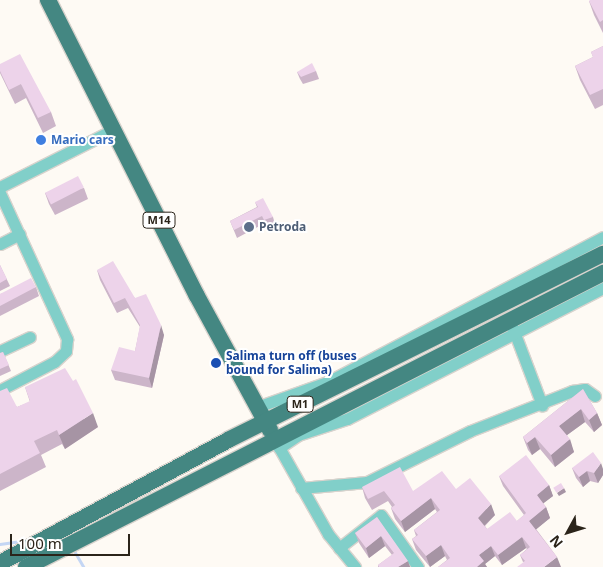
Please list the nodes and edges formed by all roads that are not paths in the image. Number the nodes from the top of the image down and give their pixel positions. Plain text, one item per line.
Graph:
1 (48, 0) edge
2 (113, 130) junction
3 (0, 187) edge
4 (0, 193) edge
5 (20, 234) junction
6 (603, 236) edge
7 (0, 244) edge
8 (603, 254) edge
9 (603, 273) edge
10 (603, 288) edge
11 (512, 326) junction
12 (30, 337) dead end
13 (0, 351) edge
14 (0, 390) edge
15 (595, 396) dead end
16 (542, 405) junction
17 (258, 407) junction
18 (265, 422) junction
19 (277, 443) junction
20 (301, 488) junction
21 (339, 548) junction
22 (0, 563) edge
23 (26, 567) edge
24 (355, 567) edge
25 (418, 567) edge

1 - 2 highway, M14
2 - 3 street
2 - 17 highway, M14
4 - 5 street
5 - 7 street
5 - 14 street
6 - 17 street
8 - 18 highway, M1
9 - 11 highway, M1
10 - 11 street
11 - 16 street
11 - 19 highway, M1
12 - 13 street
15 - 16 street
16 - 20 street
17 - 18 highway, M14
18 - 19 highway, M14
18 - 22 highway, M1
19 - 20 street
19 - 23 highway, M1
20 - 21 street
21 - 24 street
21 - 25 street

